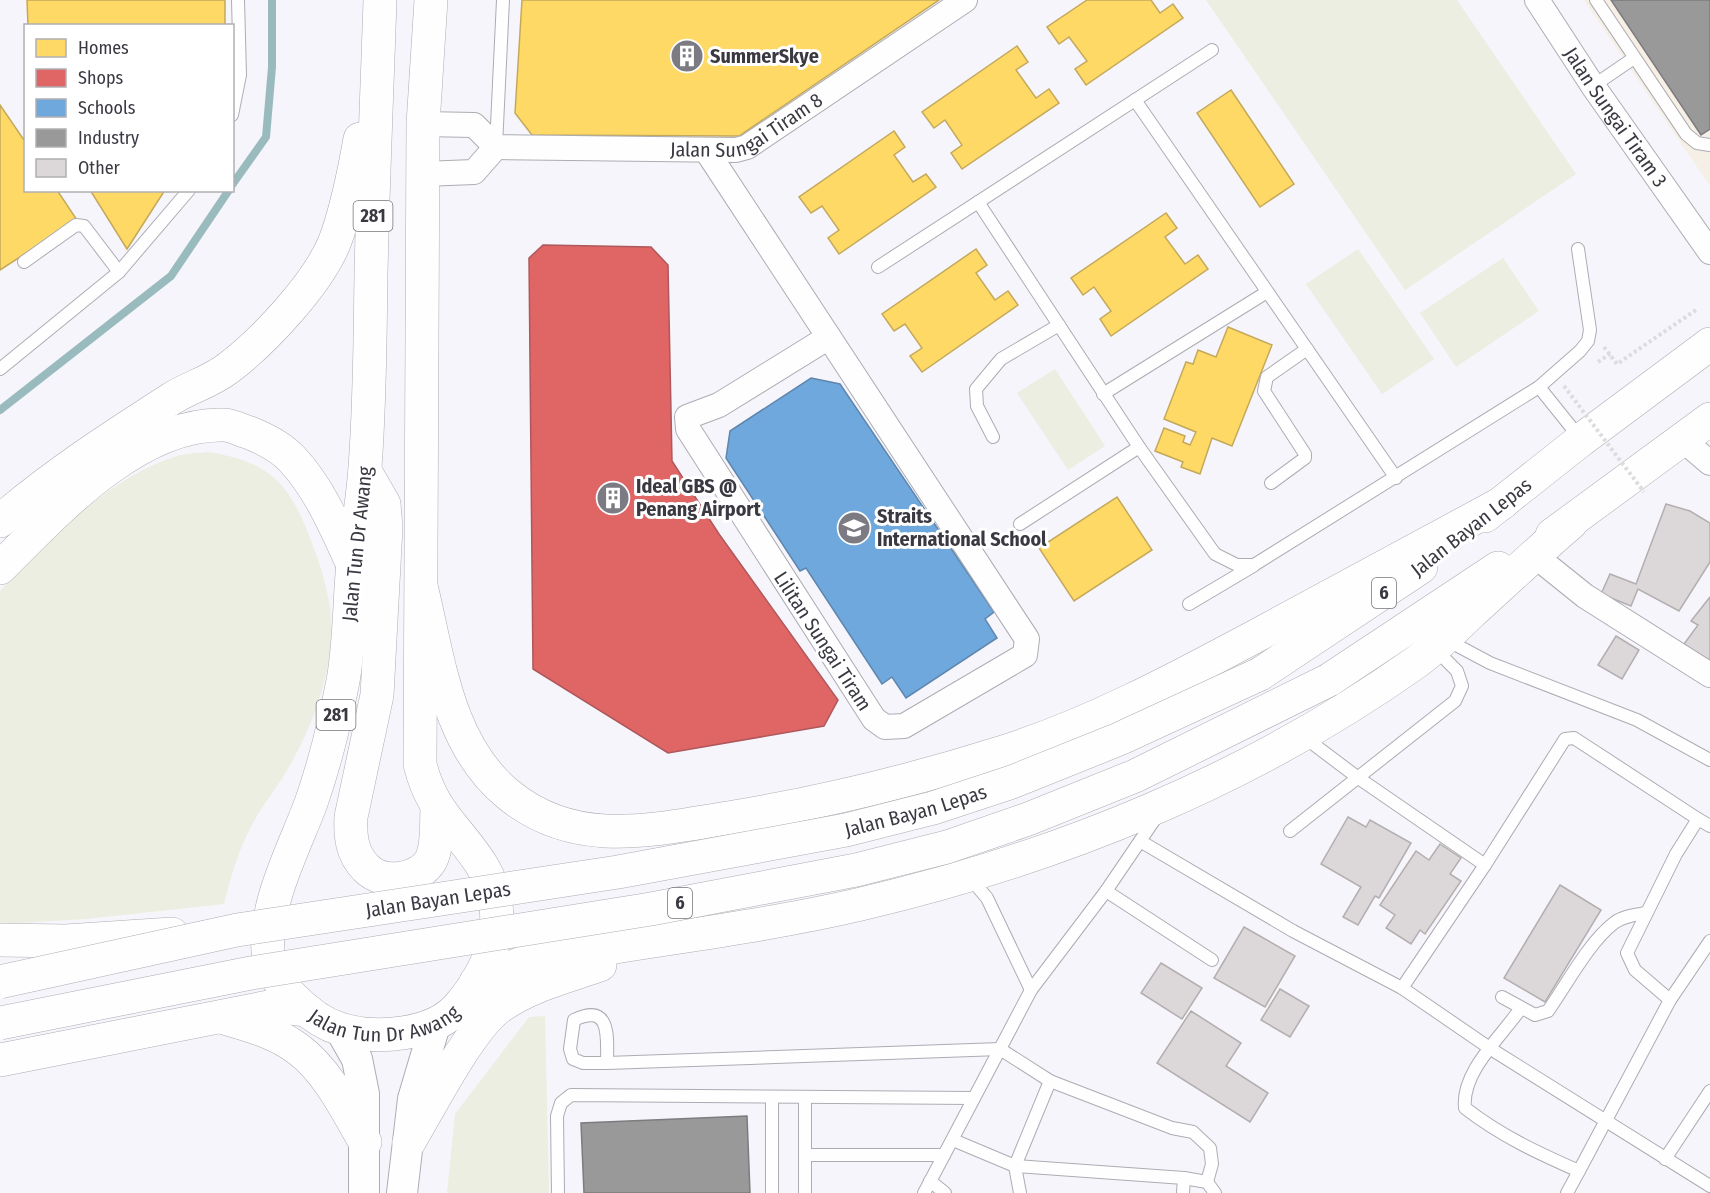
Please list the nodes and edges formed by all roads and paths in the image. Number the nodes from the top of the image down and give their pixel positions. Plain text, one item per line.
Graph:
1 (238, 0) edge
2 (380, 0) edge
3 (431, 0) edge
4 (503, 0) edge
5 (1537, 0) edge
6 (1596, 0) edge
7 (950, 4) edge
8 (379, 34) junction
9 (1212, 50) dead end
10 (1634, 58) junction
11 (1593, 86) junction
12 (1135, 100) junction
13 (234, 105) edge
14 (423, 124) junction
15 (1710, 145) edge
16 (496, 147) junction
17 (706, 150) junction
18 (423, 174) junction
19 (187, 192) edge
20 (978, 202) junction
21 (1703, 227) edge
22 (1578, 249) dead end
23 (1710, 252) edge
24 (24, 262) dead end
25 (878, 267) dead end
26 (119, 272) junction
27 (1267, 292) junction
28 (1696, 310) dead end
29 (1059, 325) junction
30 (829, 337) junction
31 (1710, 344) edge
32 (1307, 349) junction
33 (1610, 354) dead end
34 (0, 369) edge
35 (1564, 386) dead end
36 (1539, 387) junction
37 (1103, 394) junction
38 (1710, 418) edge
39 (993, 438) dead end
40 (1581, 440) junction
41 (1683, 440) junction
42 (1139, 447) junction
43 (1710, 463) edge
44 (365, 471) junction
45 (1396, 478) junction
46 (1271, 483) dead end
47 (1644, 492) dead end
48 (1502, 503) junction
49 (0, 521) edge
50 (1571, 523) junction
51 (1020, 524) dead end
52 (1534, 555) junction
53 (353, 565) junction
54 (1254, 565) junction
55 (0, 568) edge
56 (422, 590) junction
57 (1189, 604) dead end
58 (1438, 643) junction
59 (1710, 675) edge
60 (1303, 736) junction
61 (1710, 760) edge
62 (1357, 777) junction
63 (1165, 802) junction
64 (437, 810) junction
65 (1698, 819) junction
66 (1710, 826) edge
67 (1290, 831) dead end
68 (1140, 841) junction
69 (1485, 865) junction
70 (968, 876) junction
71 (1106, 891) junction
72 (1646, 913) junction
73 (237, 930) junction
74 (672, 939) junction
75 (0, 940) edge
76 (1710, 941) edge
77 (1212, 960) dead end
78 (0, 982) edge
79 (476, 982) junction
80 (1402, 988) junction
81 (1031, 990) junction
82 (1502, 997) dead end
83 (1670, 1000) junction
84 (1521, 1008) junction
85 (307, 1010) junction
86 (215, 1015) junction
87 (0, 1023) edge
88 (435, 1025) junction
89 (340, 1029) junction
90 (1000, 1049) junction
91 (1491, 1049) junction
92 (0, 1060) edge
93 (607, 1063) dead end
94 (1050, 1081) junction
95 (1710, 1091) edge
96 (772, 1097) junction
97 (805, 1097) junction
98 (974, 1098) junction
99 (1606, 1121) junction
100 (953, 1140) junction
101 (365, 1142) junction
102 (409, 1142) junction
103 (805, 1155) junction
104 (944, 1155) junction
105 (1665, 1159) junction
106 (1014, 1166) junction
107 (1579, 1171) junction
108 (1184, 1179) junction
109 (930, 1181) junction
110 (1207, 1182) junction
111 (1710, 1186) edge
112 (1572, 1191) edge
113 (364, 1193) edge
114 (402, 1193) edge
115 (558, 1193) edge
116 (772, 1193) edge
117 (805, 1193) edge
118 (924, 1193) edge
119 (945, 1193) edge
120 (1020, 1193) edge
121 (1183, 1193) edge
122 (1215, 1193) edge

1 - 13 lane
2 - 8 main road, Jalan Tun Dr Awang / 281
3 - 14 main road, Jalan Tun Dr Awang / 281
4 - 16 lane
5 - 11 street, Jalan Sungai Tiram 3
6 - 10 lane
7 - 17 street, Jalan Sungai Tiram 8
8 - 44 main road, Jalan Tun Dr Awang / 281
8 - 49 main road
9 - 12 lane
10 - 11 lane
10 - 15 lane
11 - 21 street, Jalan Sungai Tiram 3
12 - 20 lane
12 - 27 lane
14 - 16 street
14 - 18 main road, Jalan Tun Dr Awang / 281
16 - 17 street, Jalan Sungai Tiram 8
16 - 18 street
17 - 30 street, Lilitan Sungai Tiram
18 - 56 main road, Jalan Tun Dr Awang / 281
19 - 26 lane
20 - 25 lane
20 - 29 lane
21 - 23 street, Jalan Sungai Tiram 3
22 - 36 lane
24 - 26 lane
26 - 34 lane
27 - 32 lane
27 - 37 lane
28 - 33 path
29 - 37 lane
29 - 39 lane
30 - 30 street, Lilitan Sungai Tiram
31 - 40 main road, Jalan Bayan Lepas / 6
32 - 45 lane
32 - 46 lane
35 - 47 path, bridge
36 - 40 lane
36 - 45 lane
37 - 42 lane
38 - 41 main road, Jalan Bayan Lepas / 6
40 - 48 main road, Jalan Bayan Lepas / 6
41 - 43 street
41 - 50 main road, Jalan Bayan Lepas / 6
42 - 51 lane
42 - 54 lane
44 - 53 main road, Jalan Tun Dr Awang / 281
44 - 64 main road
45 - 54 lane
48 - 56 main road
48 - 73 main road, Jalan Bayan Lepas / 6, bridge
50 - 52 main road
50 - 87 main road, Jalan Bayan Lepas / 6, bridge
52 - 58 main road
52 - 59 street
53 - 55 main road
53 - 85 main road, Jalan Tun Dr Awang / 281
54 - 57 lane
56 - 64 main road, Jalan Tun Dr Awang / 281
58 - 60 main road
58 - 61 lane
58 - 62 lane
60 - 62 lane
60 - 63 main road
62 - 67 lane
62 - 69 lane
63 - 68 lane
63 - 70 main road
64 - 79 main road, Jalan Tun Dr Awang / 281
65 - 66 lane
65 - 69 lane
65 - 72 lane
68 - 71 lane
68 - 80 lane
69 - 80 lane
70 - 74 main road
70 - 81 lane
71 - 77 lane
71 - 81 lane
72 - 83 lane
72 - 84 lane
73 - 75 main road, bridge
73 - 78 main road, Jalan Bayan Lepas / 6, bridge
74 - 79 main road
74 - 102 main road
76 - 83 lane
79 - 88 main road, Jalan Tun Dr Awang / 281
80 - 91 lane
81 - 90 lane
82 - 84 lane
83 - 99 lane
84 - 91 lane
85 - 86 main road
85 - 89 main road, Jalan Tun Dr Awang / 281
86 - 92 main road
86 - 101 main road
88 - 89 main road, Jalan Tun Dr Awang / 281
88 - 102 street
89 - 101 street
90 - 93 lane
90 - 94 lane
90 - 98 lane
91 - 99 lane
91 - 107 lane
94 - 106 lane
94 - 110 lane
95 - 105 lane
96 - 97 lane
96 - 115 lane
96 - 116 lane
97 - 98 lane
97 - 103 lane
98 - 100 lane
99 - 105 lane
99 - 107 lane
100 - 104 lane
100 - 106 lane
101 - 113 street
102 - 114 street
103 - 104 lane
103 - 117 lane
104 - 109 lane
105 - 111 lane
106 - 108 lane
106 - 120 lane
107 - 112 lane
108 - 110 lane
108 - 121 lane
109 - 118 lane
109 - 119 lane
110 - 122 lane

